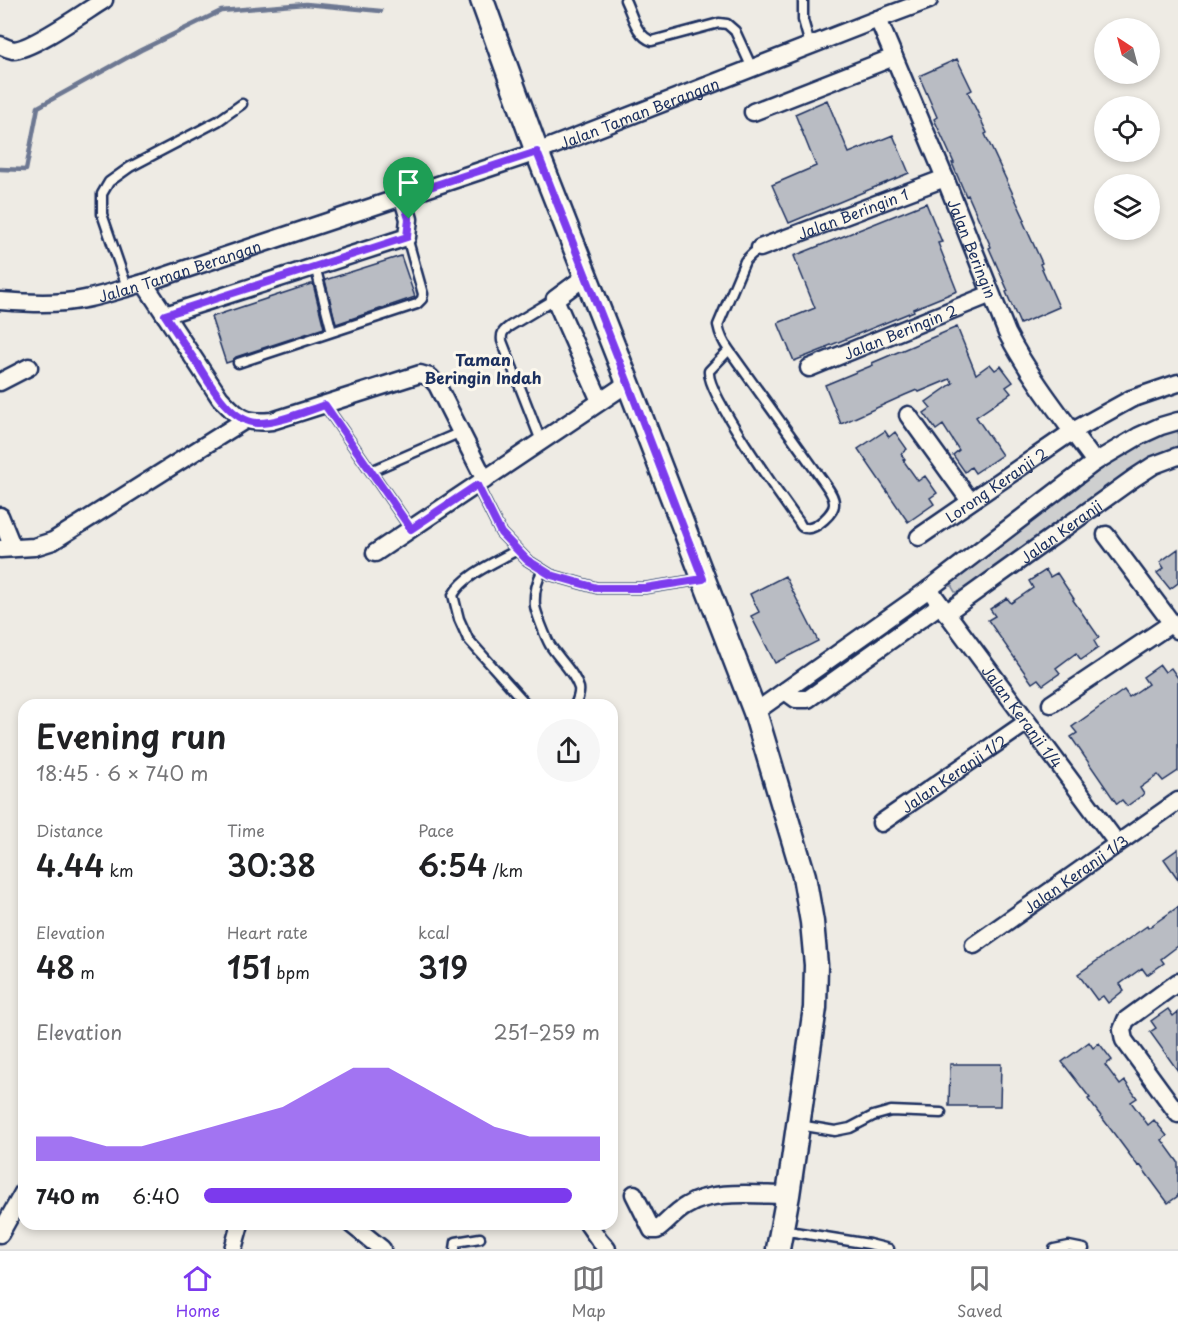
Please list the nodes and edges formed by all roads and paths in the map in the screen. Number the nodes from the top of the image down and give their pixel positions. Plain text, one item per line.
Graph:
1 (104, 0) edge
2 (482, 0) edge
3 (625, 0) edge
4 (803, 0) edge
5 (929, 0) edge
6 (878, 19) junction
7 (0, 45) edge
8 (810, 45) junction
9 (894, 57) junction
10 (752, 68) junction
11 (242, 104) dead end
12 (753, 112) dead end
13 (537, 152) junction
14 (945, 178) junction
15 (402, 196) junction
16 (407, 237) junction
17 (760, 248) joint
18 (315, 266) junction
19 (586, 276) junction
20 (144, 283) junction
21 (127, 288) junction
22 (991, 294) junction
23 (555, 299) junction
24 (0, 301) edge
25 (165, 315) junction
26 (332, 332) junction
27 (729, 350) junction
28 (238, 363) dead end
29 (29, 367) dead end
30 (809, 368) dead end
31 (0, 382) edge
32 (628, 383) junction
33 (1178, 383) edge
34 (600, 402) junction
35 (325, 405) junction
36 (908, 415) dead end
37 (245, 420) junction
38 (1178, 421) edge
39 (461, 432) junction
40 (1073, 432) junction
41 (542, 441) junction
42 (1178, 456) edge
43 (1095, 462) junction
44 (371, 471) junction
45 (481, 482) junction
46 (970, 501) junction
47 (0, 516) edge
48 (411, 529) junction
49 (1106, 535) dead end
50 (919, 537) dead end
51 (7, 549) edge
52 (517, 550) junction
53 (375, 553) dead end
54 (543, 570) junction
55 (703, 579) junction
56 (928, 589) junction
57 (943, 609) junction
58 (1175, 627) edge
59 (785, 691) junction
60 (522, 699) edge
61 (578, 699) edge
62 (1051, 704) dead end
63 (755, 712) junction
64 (1027, 722) junction
65 (1178, 801) edge
66 (881, 823) dead end
67 (1117, 843) junction
68 (974, 945) dead end
69 (1178, 982) edge
70 (941, 1113) dead end
71 (1178, 1114) edge
72 (798, 1125) junction
73 (634, 1194) dead end
74 (788, 1195) junction
75 (18, 1202) edge
76 (238, 1230) edge
77 (358, 1230) edge
78 (592, 1230) edge
79 (0, 1234) edge
80 (480, 1238) dead end
81 (780, 1240) edge
82 (233, 1249) edge
83 (382, 1249) edge
84 (455, 1249) edge
85 (607, 1249) edge
86 (889, 1249) edge
87 (1054, 1249) edge
88 (1084, 1249) edge

1 - 7 street
2 - 13 street
3 - 10 lane
4 - 8 lane
5 - 6 street, Jalan Taman Berangan
6 - 8 street, Jalan Taman Berangan
6 - 9 street, Jalan Beringin
8 - 10 street, Jalan Taman Berangan
9 - 12 street
9 - 14 street, Jalan Beringin
10 - 13 street, Jalan Taman Berangan
11 - 21 lane
13 - 15 street, Jalan Taman Berangan
13 - 19 street
14 - 17 street, Jalan Beringin 1
14 - 22 street, Jalan Beringin
15 - 16 street
15 - 20 street, Jalan Taman Berangan
16 - 18 street
16 - 26 lane
17 - 27 lane
18 - 25 street
18 - 26 lane
19 - 23 street
19 - 32 street
20 - 21 street, Jalan Taman Berangan
20 - 25 street
21 - 24 street, Jalan Taman Berangan
22 - 30 street, Jalan Beringin 2
22 - 40 street, Jalan Beringin
23 - 34 street
23 - 41 lane
25 - 37 street
26 - 28 lane
27 - 27 lane
29 - 31 street
32 - 34 street
32 - 55 street
33 - 40 street, Lorong Keranji 2
34 - 41 street
35 - 37 street
35 - 39 street
35 - 44 lane
36 - 46 street
37 - 51 street
38 - 43 street
39 - 44 lane
39 - 45 street
40 - 43 street, Jalan Beringin
40 - 46 street, Lorong Keranji 2
41 - 45 street
42 - 57 street, Jalan Keranji
43 - 56 street
44 - 48 lane
45 - 48 street
45 - 52 lane
46 - 50 street, Lorong Keranji 2
47 - 51 street
48 - 53 street
49 - 58 street
52 - 54 lane
52 - 60 lane
54 - 55 lane
54 - 61 lane
55 - 63 street
56 - 57 street, Jalan Keranji 1/4
56 - 59 street
57 - 59 street, Jalan Keranji
57 - 64 street, Jalan Keranji 1/4
58 - 62 street
59 - 63 street
63 - 72 street
64 - 66 street, Jalan Keranji 1/2
64 - 67 street, Jalan Keranji 1/4
65 - 67 street, Jalan Keranji 1/3
67 - 68 street, Jalan Keranji 1/3
69 - 71 street
70 - 72 lane
72 - 74 street
73 - 74 street
74 - 81 street
75 - 79 street
76 - 82 street
77 - 83 street
78 - 85 street
80 - 84 lane
81 - 86 lane
87 - 88 lane

